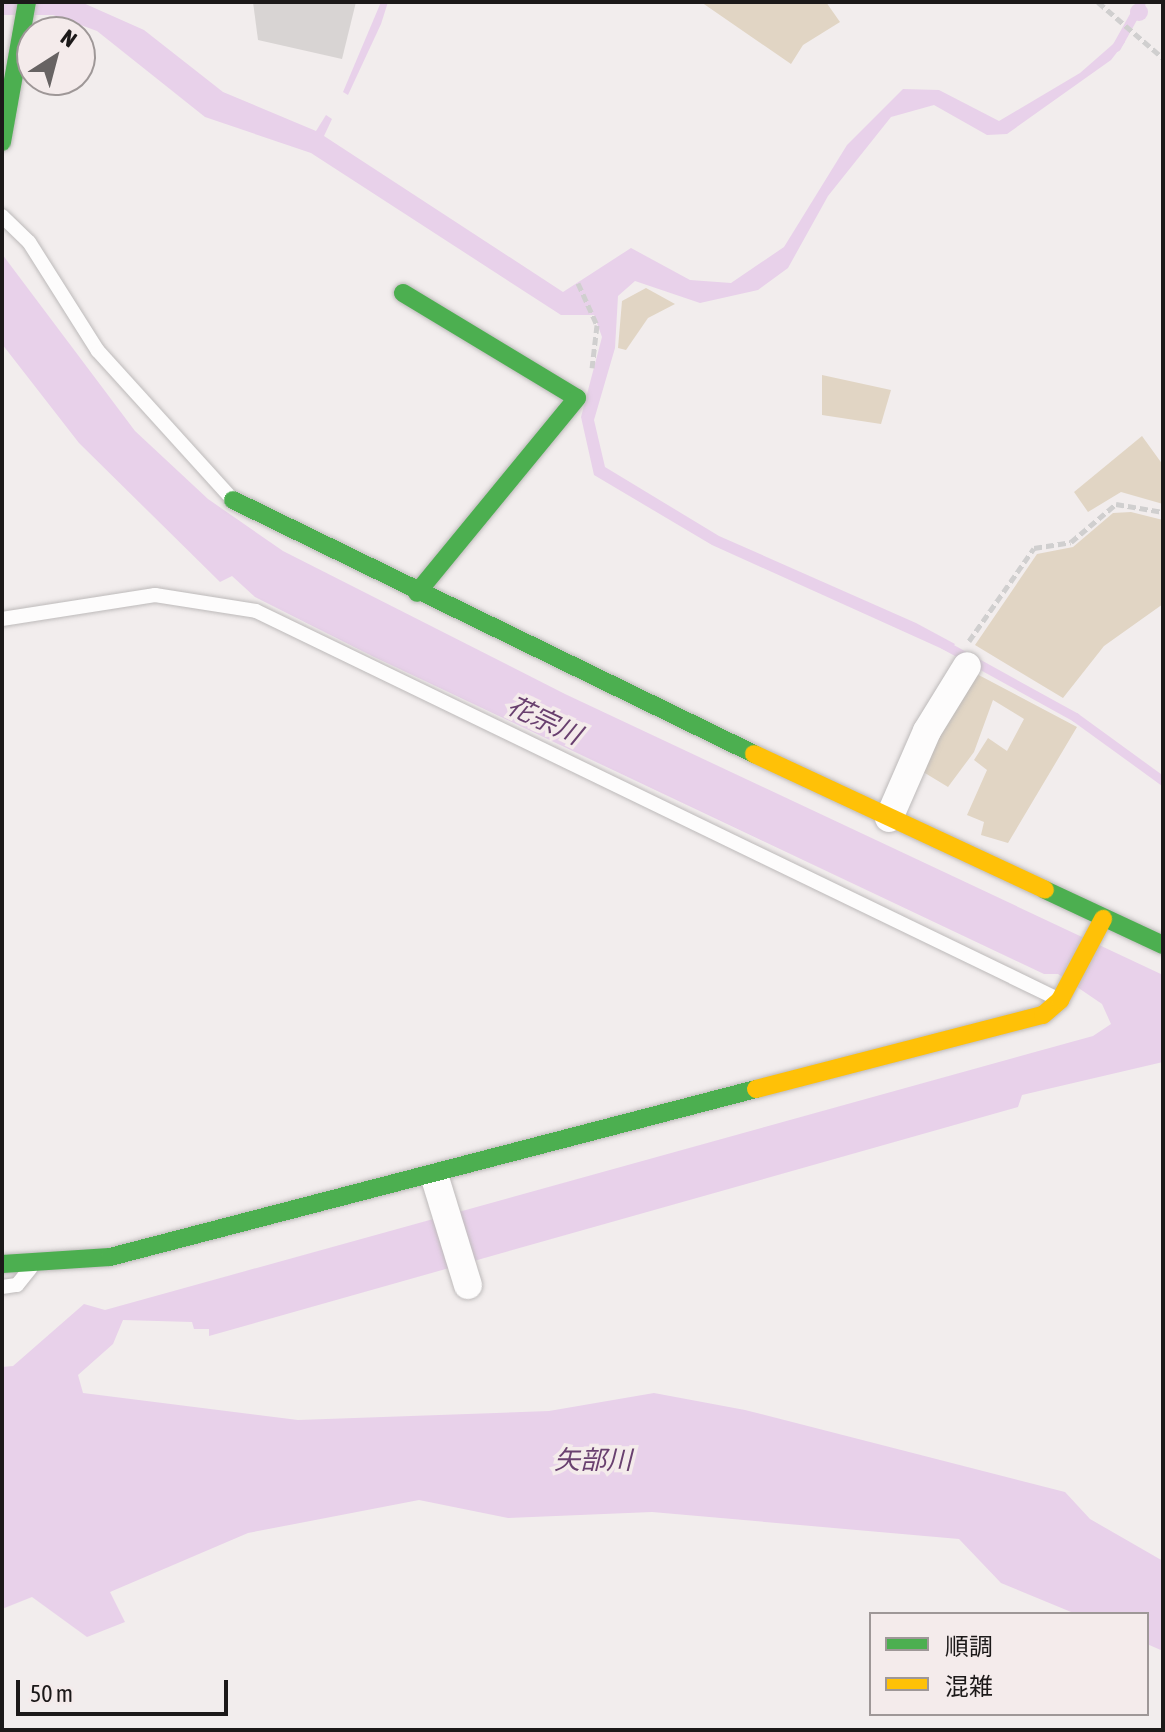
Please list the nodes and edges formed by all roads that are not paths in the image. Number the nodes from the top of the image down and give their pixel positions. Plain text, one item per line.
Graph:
1 (27, 2) edge
2 (2, 142) edge
3 (2, 216) edge
4 (403, 293) dead end
5 (233, 500) joint
6 (417, 593) junction
7 (2, 619) edge
8 (967, 666) road end
9 (889, 818) junction
10 (1103, 919) junction
11 (1163, 945) edge
12 (1060, 1000) junction
13 (435, 1178) junction
14 (2, 1264) edge
15 (32, 1265) junction
16 (468, 1285) dead end
17 (2, 1287) edge

1 - 2 main road
3 - 5 lane
4 - 6 main road
5 - 6 main road
6 - 9 main road
7 - 12 lane
8 - 9 street
9 - 10 main road
10 - 11 main road
10 - 12 main road
12 - 13 main road
13 - 15 main road
13 - 16 street
14 - 15 main road
15 - 17 lane

